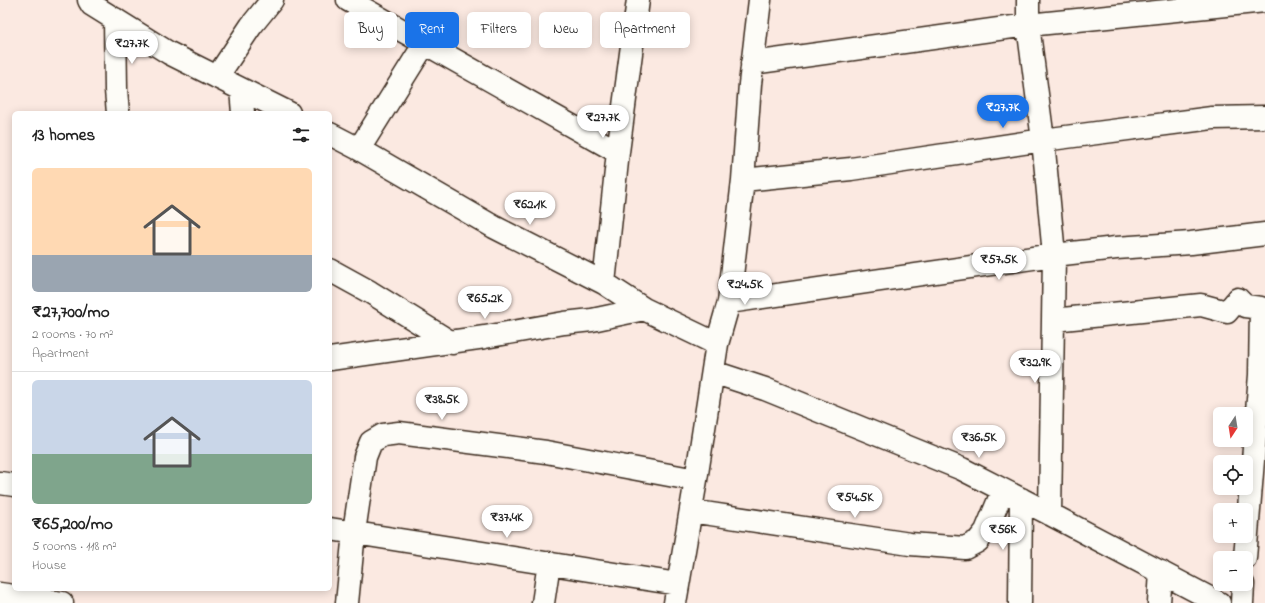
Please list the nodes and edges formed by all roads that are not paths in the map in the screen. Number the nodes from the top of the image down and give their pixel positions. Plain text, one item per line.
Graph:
1 (89, 0) edge
2 (272, 0) edge
3 (348, 0) edge
4 (638, 0) edge
5 (760, 0) edge
6 (1028, 0) edge
7 (1265, 0) edge
8 (115, 19) junction
9 (1028, 25) junction
10 (405, 32) edge
11 (422, 48) edge
12 (434, 48) edge
13 (752, 63) junction
14 (217, 77) junction
15 (241, 89) junction
16 (118, 111) edge
17 (243, 111) edge
18 (284, 111) edge
19 (1265, 117) edge
20 (332, 135) edge
21 (1043, 140) junction
22 (359, 149) junction
23 (618, 152) junction
24 (743, 180) junction
25 (1265, 234) edge
26 (1054, 256) junction
27 (332, 271) edge
28 (604, 283) junction
29 (729, 302) junction
30 (644, 309) junction
31 (1053, 320) junction
32 (452, 343) junction
33 (717, 344) junction
34 (332, 359) edge
35 (713, 372) junction
36 (696, 480) junction
37 (0, 483) edge
38 (12, 485) edge
39 (1012, 494) junction
40 (691, 510) junction
41 (1050, 514) junction
42 (332, 529) edge
43 (354, 532) junction
44 (1246, 551) edge
45 (549, 563) junction
46 (1161, 572) junction
47 (1243, 591) edge
48 (676, 593) edge
49 (0, 594) edge
50 (62, 603) edge
51 (347, 603) edge
52 (543, 603) edge
53 (1020, 603) edge
54 (1159, 603) edge
55 (1219, 603) edge
56 (1242, 603) edge

1 - 8 street
2 - 14 street
3 - 10 street
4 - 23 street
5 - 13 street
6 - 9 street
7 - 9 street
8 - 14 street
8 - 16 street
9 - 13 street
9 - 21 street
11 - 22 street
12 - 23 street
13 - 24 street
14 - 15 street
15 - 17 street
15 - 18 street
19 - 21 street
20 - 22 street
21 - 24 street
21 - 26 street
22 - 28 street
23 - 28 street
24 - 29 street
25 - 26 street
26 - 29 street
26 - 31 street
27 - 32 street
28 - 30 street
29 - 33 street
30 - 32 street
30 - 33 street
31 - 41 street
31 - 44 street
32 - 34 street
33 - 35 street
35 - 36 street
35 - 39 street
36 - 40 street
36 - 43 street
37 - 38 street
39 - 40 street
39 - 41 street
39 - 53 street
40 - 48 street
41 - 46 street
42 - 43 street
43 - 45 street
43 - 51 street
45 - 48 street
45 - 52 street
46 - 54 street
46 - 55 street
47 - 56 street
49 - 50 street

